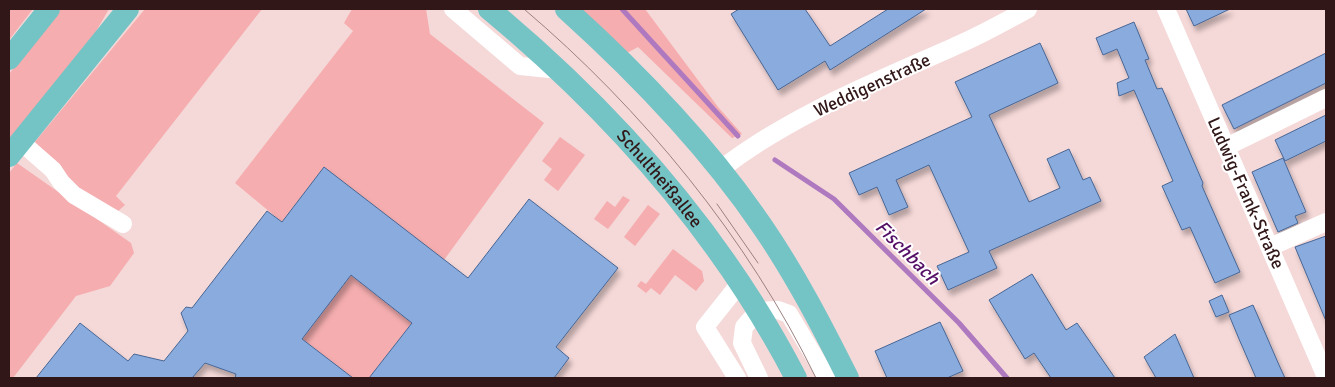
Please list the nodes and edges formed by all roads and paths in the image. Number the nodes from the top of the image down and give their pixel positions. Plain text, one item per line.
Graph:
1 (49, 9) edge
2 (128, 9) edge
3 (452, 9) edge
4 (489, 9) edge
5 (566, 9) edge
6 (1028, 9) edge
7 (1166, 9) edge
8 (9, 59) edge
9 (559, 70) junction
10 (1326, 98) edge
11 (1226, 148) junction
12 (15, 149) edge
13 (720, 170) junction
14 (1326, 222) edge
15 (123, 224) dead end
16 (1270, 247) junction
17 (740, 283) junction
18 (758, 311) junction
19 (1326, 377) edge
20 (737, 378) edge
21 (759, 378) edge
22 (796, 378) edge
23 (827, 378) edge
24 (848, 378) edge

1 - 8 main road
2 - 12 main road
3 - 9 street
4 - 9 main road, Schultheißallee
5 - 13 main road
6 - 13 street, Weddigenstraße
7 - 11 street, Ludwig-Frank-Straße
9 - 17 main road, Schultheißallee
10 - 11 street
11 - 16 street, Ludwig-Frank-Straße
12 - 15 street
13 - 24 main road
14 - 16 street
16 - 19 street, Ludwig-Frank-Straße
17 - 18 main road, Schultheißallee
17 - 20 street
18 - 21 street
18 - 22 main road, Schultheißallee
18 - 23 street

